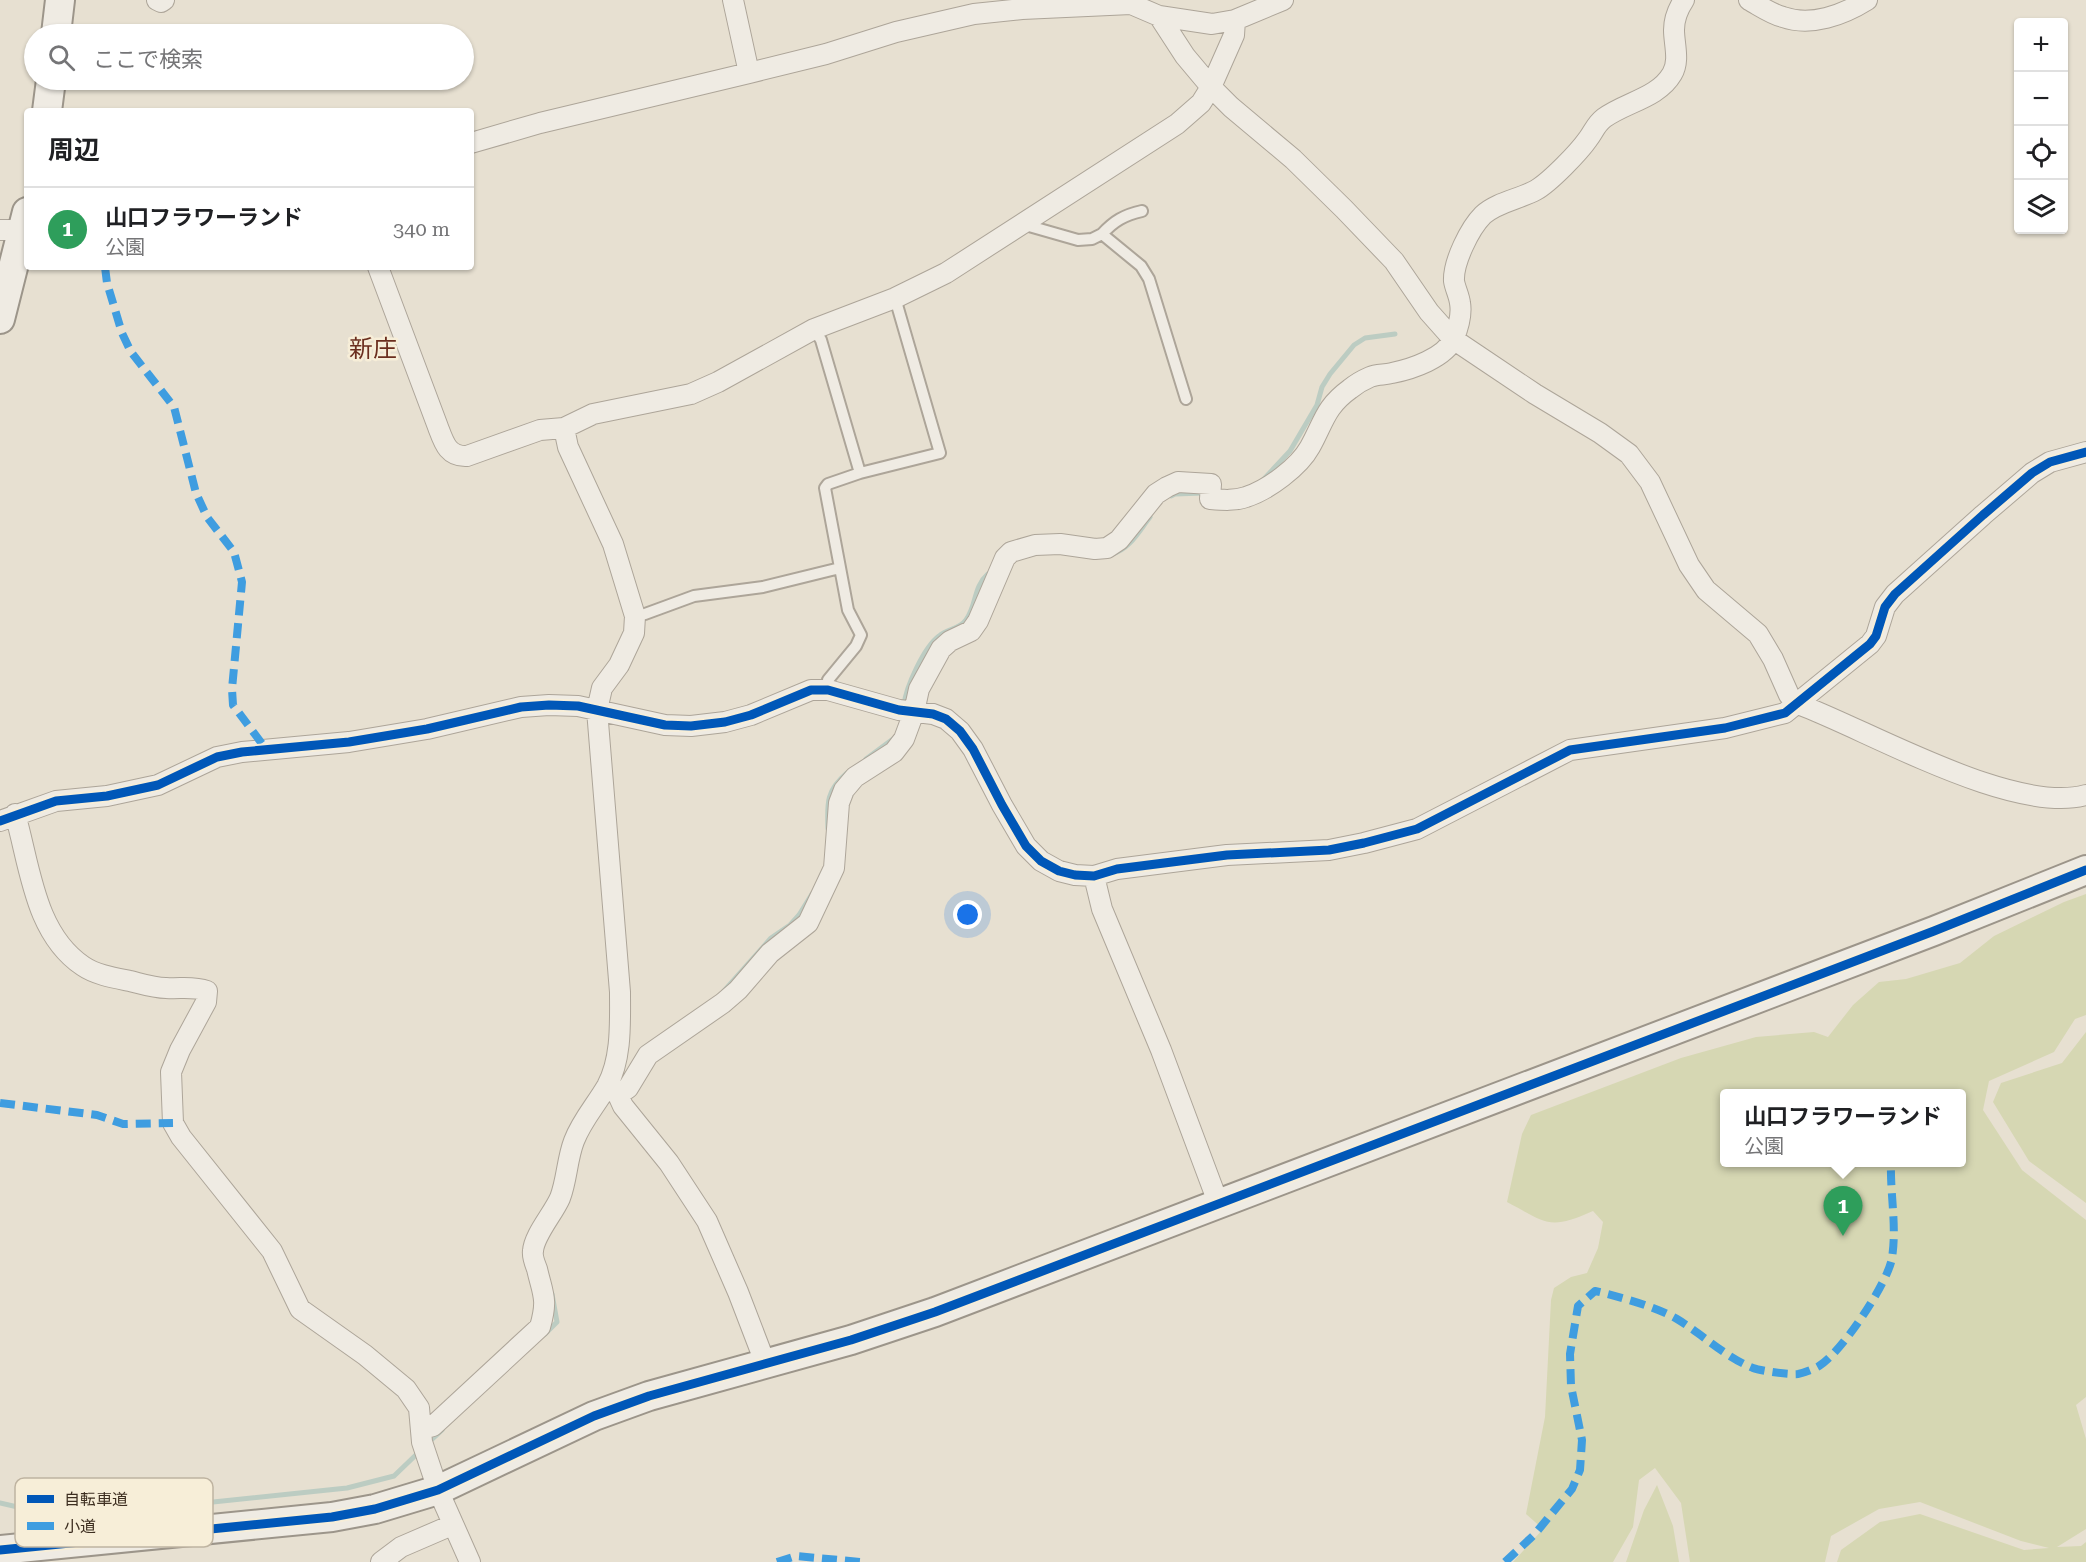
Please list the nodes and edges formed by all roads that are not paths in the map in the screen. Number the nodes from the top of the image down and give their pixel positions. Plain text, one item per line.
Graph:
1 (60, 0) edge
2 (157, 0) edge
3 (164, 0) edge
4 (733, 0) edge
5 (1283, 0) edge
6 (1684, 0) edge
7 (1749, 0) edge
8 (1867, 0) edge
9 (1131, 2) edge
10 (1255, 5) edge
11 (1159, 16) junction
12 (1235, 20) junction
13 (57, 24) edge
14 (749, 74) junction
15 (1211, 87) junction
16 (50, 90) edge
17 (47, 108) edge
18 (474, 142) edge
19 (1142, 211) dead end
20 (1022, 224) junction
21 (19, 226) edge
22 (1102, 234) junction
23 (379, 270) edge
24 (896, 298) junction
25 (0, 319) edge
26 (813, 329) junction
27 (1453, 339) junction
28 (1186, 399) dead end
29 (564, 428) junction
30 (2086, 452) edge
31 (860, 473) junction
32 (840, 568) junction
33 (635, 616) junction
34 (828, 690) junction
35 (1798, 704) junction
36 (597, 710) junction
37 (906, 711) junction
38 (2086, 795) edge
39 (8, 818) edge
40 (2086, 870) edge
41 (1094, 876) junction
42 (612, 1090) junction
43 (1219, 1205) junction
44 (766, 1365) junction
45 (423, 1442) junction
46 (438, 1490) junction
47 (453, 1525) junction
48 (213, 1530) edge
49 (64, 1547) edge
50 (1, 1554) edge
51 (381, 1562) edge
52 (470, 1562) edge

1 - 13 street
2 - 3 street
4 - 14 street
5 - 10 street
6 - 27 street
7 - 8 street
9 - 11 street
9 - 14 street
10 - 12 street
11 - 12 street
11 - 15 street
12 - 15 street
14 - 18 street
15 - 20 street
15 - 27 street
16 - 17 street
19 - 22 lane
20 - 22 lane
20 - 24 street
21 - 25 street
22 - 28 lane
23 - 29 street
24 - 26 street
24 - 31 lane
26 - 29 street
26 - 31 lane
27 - 35 street
27 - 37 street
29 - 33 street
30 - 35 street
31 - 32 lane
32 - 33 lane
32 - 34 lane
33 - 36 street
34 - 36 street
34 - 37 street
35 - 38 street
35 - 41 street
36 - 39 street
36 - 42 street
37 - 41 street
37 - 42 street
39 - 45 street
40 - 43 street
41 - 43 street
42 - 44 street
42 - 45 street
43 - 44 street
44 - 46 street
45 - 46 street
46 - 47 street
46 - 48 street
47 - 51 street
47 - 52 street
49 - 50 street

